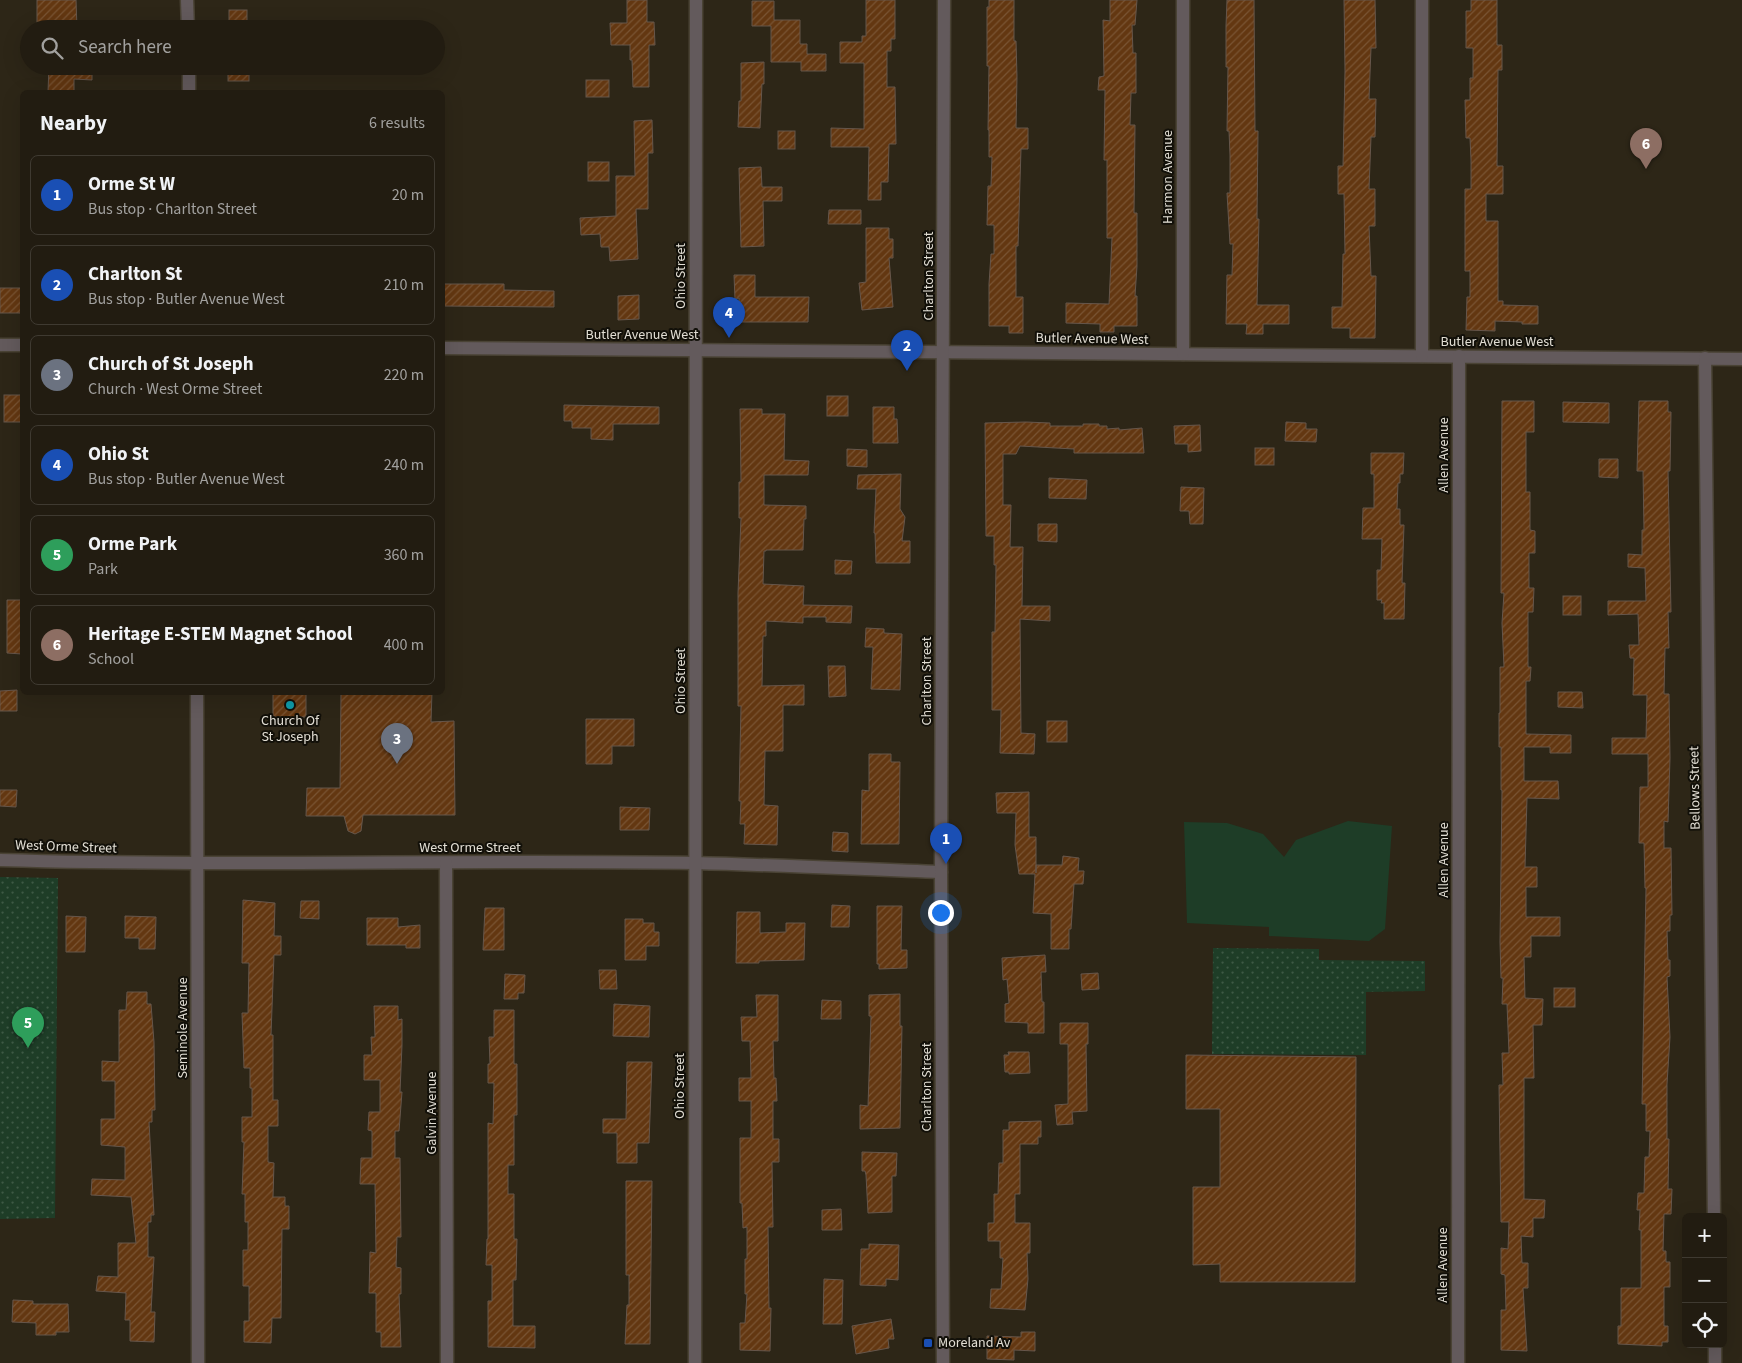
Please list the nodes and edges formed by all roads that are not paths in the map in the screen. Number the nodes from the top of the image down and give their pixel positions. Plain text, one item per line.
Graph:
1 (187, 0) edge
2 (696, 0) edge
3 (944, 0) edge
4 (1183, 0) edge
5 (1422, 0) edge
6 (188, 20) edge
7 (189, 75) edge
8 (189, 90) edge
9 (0, 345) edge
10 (20, 345) edge
11 (445, 348) edge
12 (696, 350) junction
13 (944, 352) junction
14 (1183, 354) junction
15 (1422, 356) junction
16 (1459, 356) junction
17 (1705, 358) junction
18 (1742, 359) edge
19 (197, 695) edge
20 (0, 860) edge
21 (446, 863) junction
22 (696, 864) junction
23 (197, 865) junction
24 (940, 872) junction
25 (1714, 1213) edge
26 (1715, 1348) edge
27 (198, 1363) edge
28 (447, 1363) edge
29 (695, 1363) edge
30 (943, 1363) edge
31 (1458, 1363) edge
32 (1716, 1363) edge

1 - 6 street
2 - 12 street, Ohio Street
3 - 13 street, Charlton Street
4 - 14 street, Harmon Avenue
5 - 15 street
7 - 8 street
9 - 10 street
11 - 12 street, Butler Avenue West
12 - 13 street, Butler Avenue West
12 - 22 street, Ohio Street
13 - 14 street, Butler Avenue West
13 - 24 street, Charlton Street
14 - 15 street, Butler Avenue West
15 - 16 street, Butler Avenue West
16 - 17 street, Butler Avenue West
16 - 31 street, Allen Avenue
17 - 18 street, Butler Avenue West
17 - 25 street, Bellows Street
19 - 23 street, Seminole Avenue
20 - 23 street, West Orme Street
21 - 22 street, West Orme Street
21 - 23 street, West Orme Street
21 - 28 street, Galvin Avenue
22 - 24 street, West Orme Street
22 - 29 street, Ohio Street
23 - 27 street, Seminole Avenue
24 - 30 street, Charlton Street
26 - 32 street

